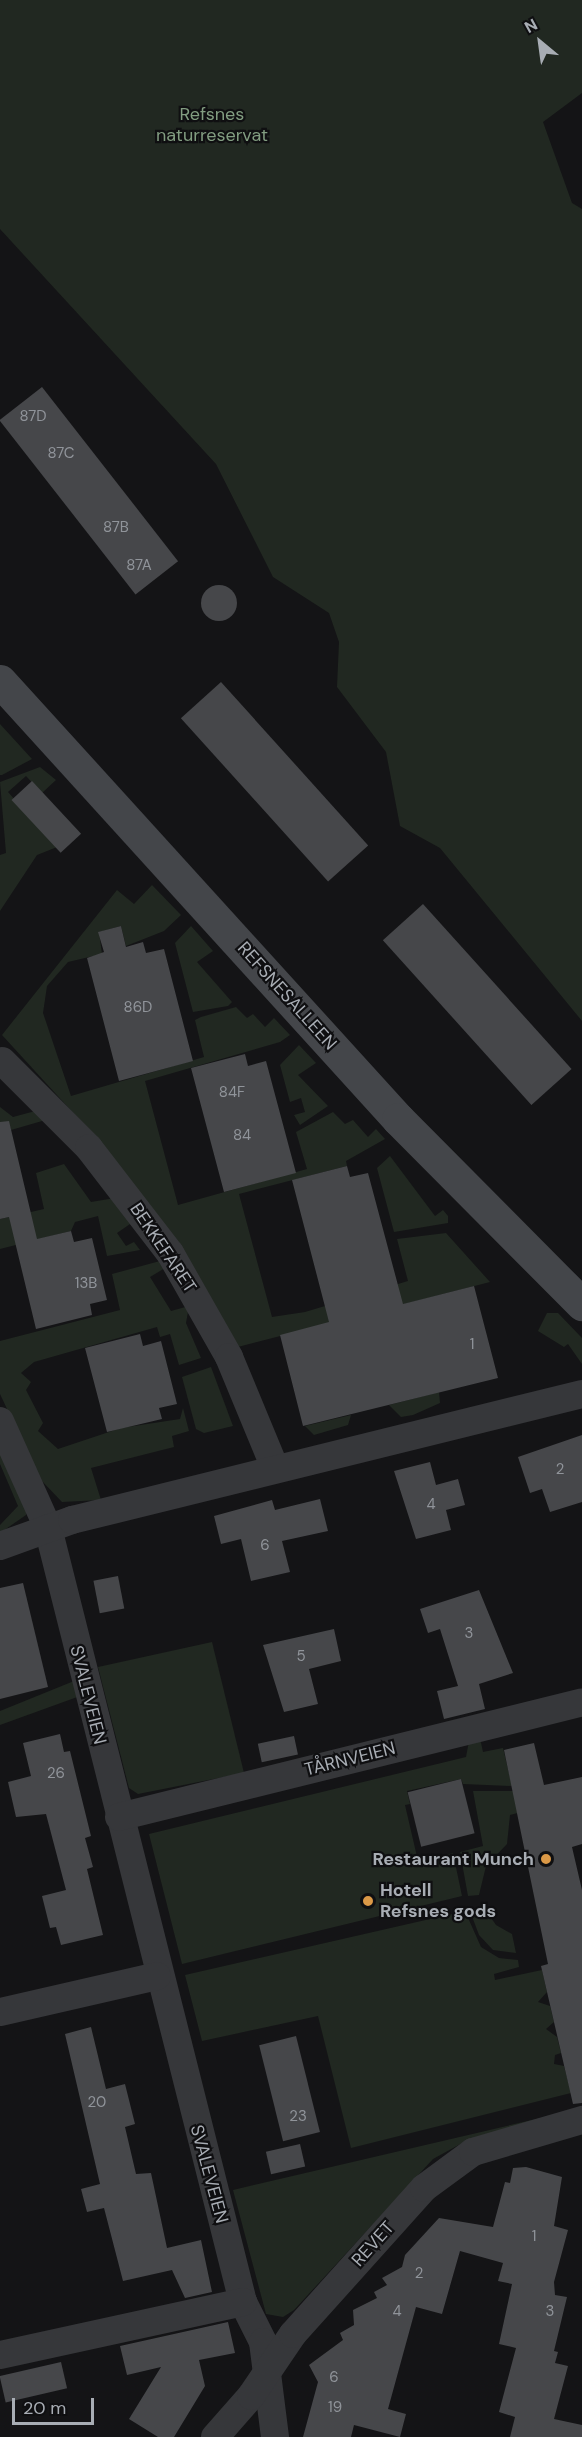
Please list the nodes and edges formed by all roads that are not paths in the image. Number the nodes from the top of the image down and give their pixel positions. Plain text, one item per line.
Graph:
1 (0, 681) edge
2 (2, 1061) dead end
3 (582, 1304) edge
4 (582, 1394) edge
5 (0, 1421) edge
6 (275, 1468) junction
7 (48, 1528) junction
8 (0, 1546) edge
9 (582, 1702) edge
10 (119, 1816) junction
11 (157, 1976) junction
12 (0, 2012) edge
13 (582, 2120) edge
14 (243, 2302) junction
15 (0, 2355) edge
16 (269, 2367) junction
17 (215, 2437) edge
18 (275, 2437) edge

1 - 3 street, REFSNESALLEEN
2 - 6 street, BEKKEFARET
4 - 6 street
5 - 7 street, SVALEVEIEN
6 - 7 street
7 - 8 street
7 - 10 street, SVALEVEIEN
9 - 10 street, TÅRNVEIEN
10 - 11 street, SVALEVEIEN
11 - 12 street
11 - 14 street, SVALEVEIEN
13 - 16 street, REVET
14 - 15 street
14 - 16 street, SVALEVEIEN
16 - 17 street, REVET
16 - 18 street, SVALEVEIEN

